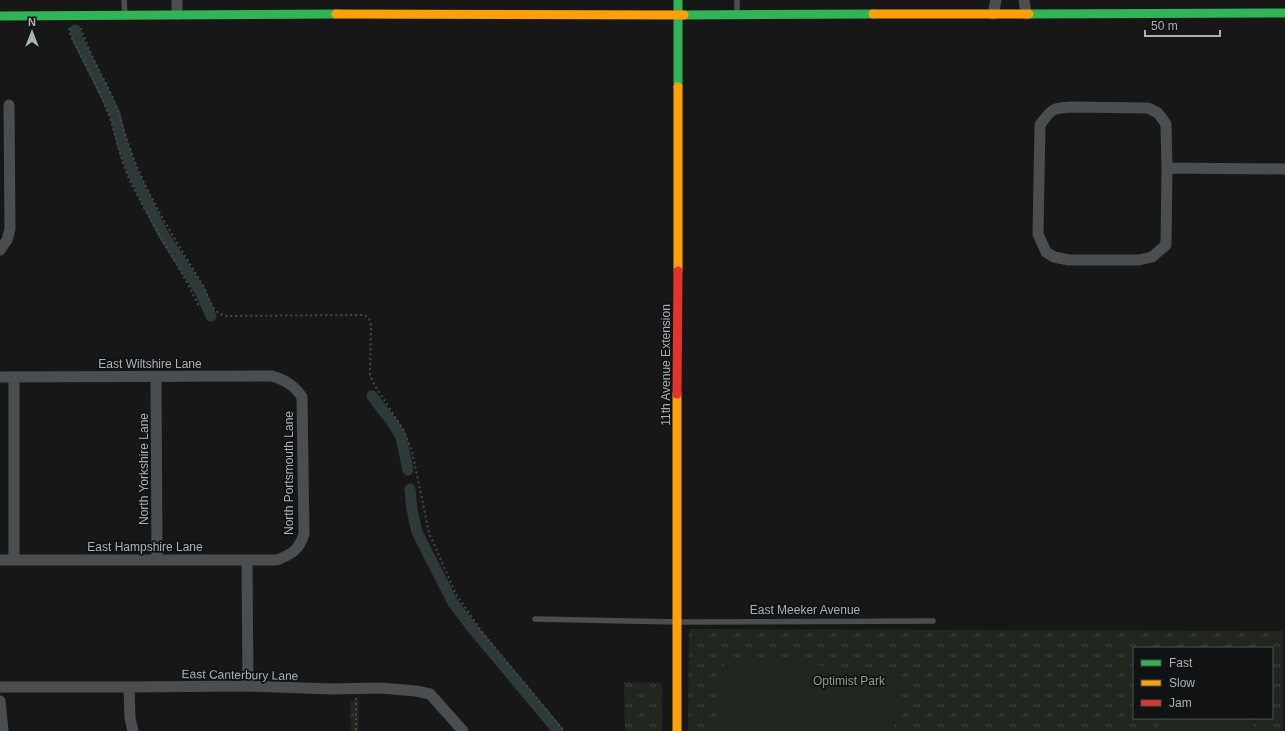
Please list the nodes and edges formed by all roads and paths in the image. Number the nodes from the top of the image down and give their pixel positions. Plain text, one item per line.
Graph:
1 (124, 0) edge
2 (177, 0) edge
3 (678, 0) edge
4 (737, 0) edge
5 (996, 0) edge
6 (1024, 0) edge
7 (1285, 13) edge
8 (177, 14) junction
9 (993, 14) junction
10 (1026, 14) junction
11 (77, 15) junction
12 (125, 15) junction
13 (678, 15) junction
14 (738, 15) junction
15 (0, 16) edge
16 (67, 16) junction
17 (9, 105) dead end
18 (1167, 168) junction
19 (1285, 168) edge
20 (0, 250) edge
21 (200, 308) dead end
22 (0, 377) edge
23 (14, 377) junction
24 (156, 377) junction
25 (297, 388) joint
26 (290, 555) joint
27 (0, 560) edge
28 (14, 560) junction
29 (157, 560) junction
30 (247, 560) junction
31 (536, 619) dead end
32 (933, 621) dead end
33 (678, 622) junction
34 (248, 686) junction
35 (0, 687) edge
36 (128, 688) junction
37 (356, 689) junction
38 (0, 701) edge
39 (3, 731) edge
40 (133, 731) edge
41 (356, 731) edge
42 (463, 731) edge
43 (564, 731) edge
44 (677, 731) edge

1 - 12 lane
2 - 8 street
3 - 13 main road, 11th Avenue Extension
4 - 14 lane
5 - 9 street
6 - 10 street
7 - 10 main road
8 - 12 main road
8 - 13 main road
9 - 10 main road
9 - 14 main road
11 - 12 main road
11 - 16 main road
11 - 43 path
13 - 14 main road
13 - 33 main road, 11th Avenue Extension
15 - 16 main road
16 - 21 path
17 - 20 street
18 - 18 street
18 - 19 street
22 - 23 street, East Wiltshire Lane
23 - 24 street, East Wiltshire Lane
23 - 28 street
24 - 25 street, East Wiltshire Lane
24 - 29 street, North Yorkshire Lane
25 - 26 street, North Portsmouth Lane
26 - 30 street, East Hampshire Lane
27 - 28 street, East Hampshire Lane
28 - 29 street, East Hampshire Lane
29 - 30 street, East Hampshire Lane
30 - 34 street
31 - 33 lane, East Meeker Avenue
32 - 33 lane, East Meeker Avenue
33 - 44 main road, 11th Avenue Extension
34 - 36 street, East Canterbury Lane
34 - 37 street, East Canterbury Lane
35 - 36 street, East Canterbury Lane
36 - 40 street
37 - 41 path
37 - 42 street, East Canterbury Lane
38 - 39 street

